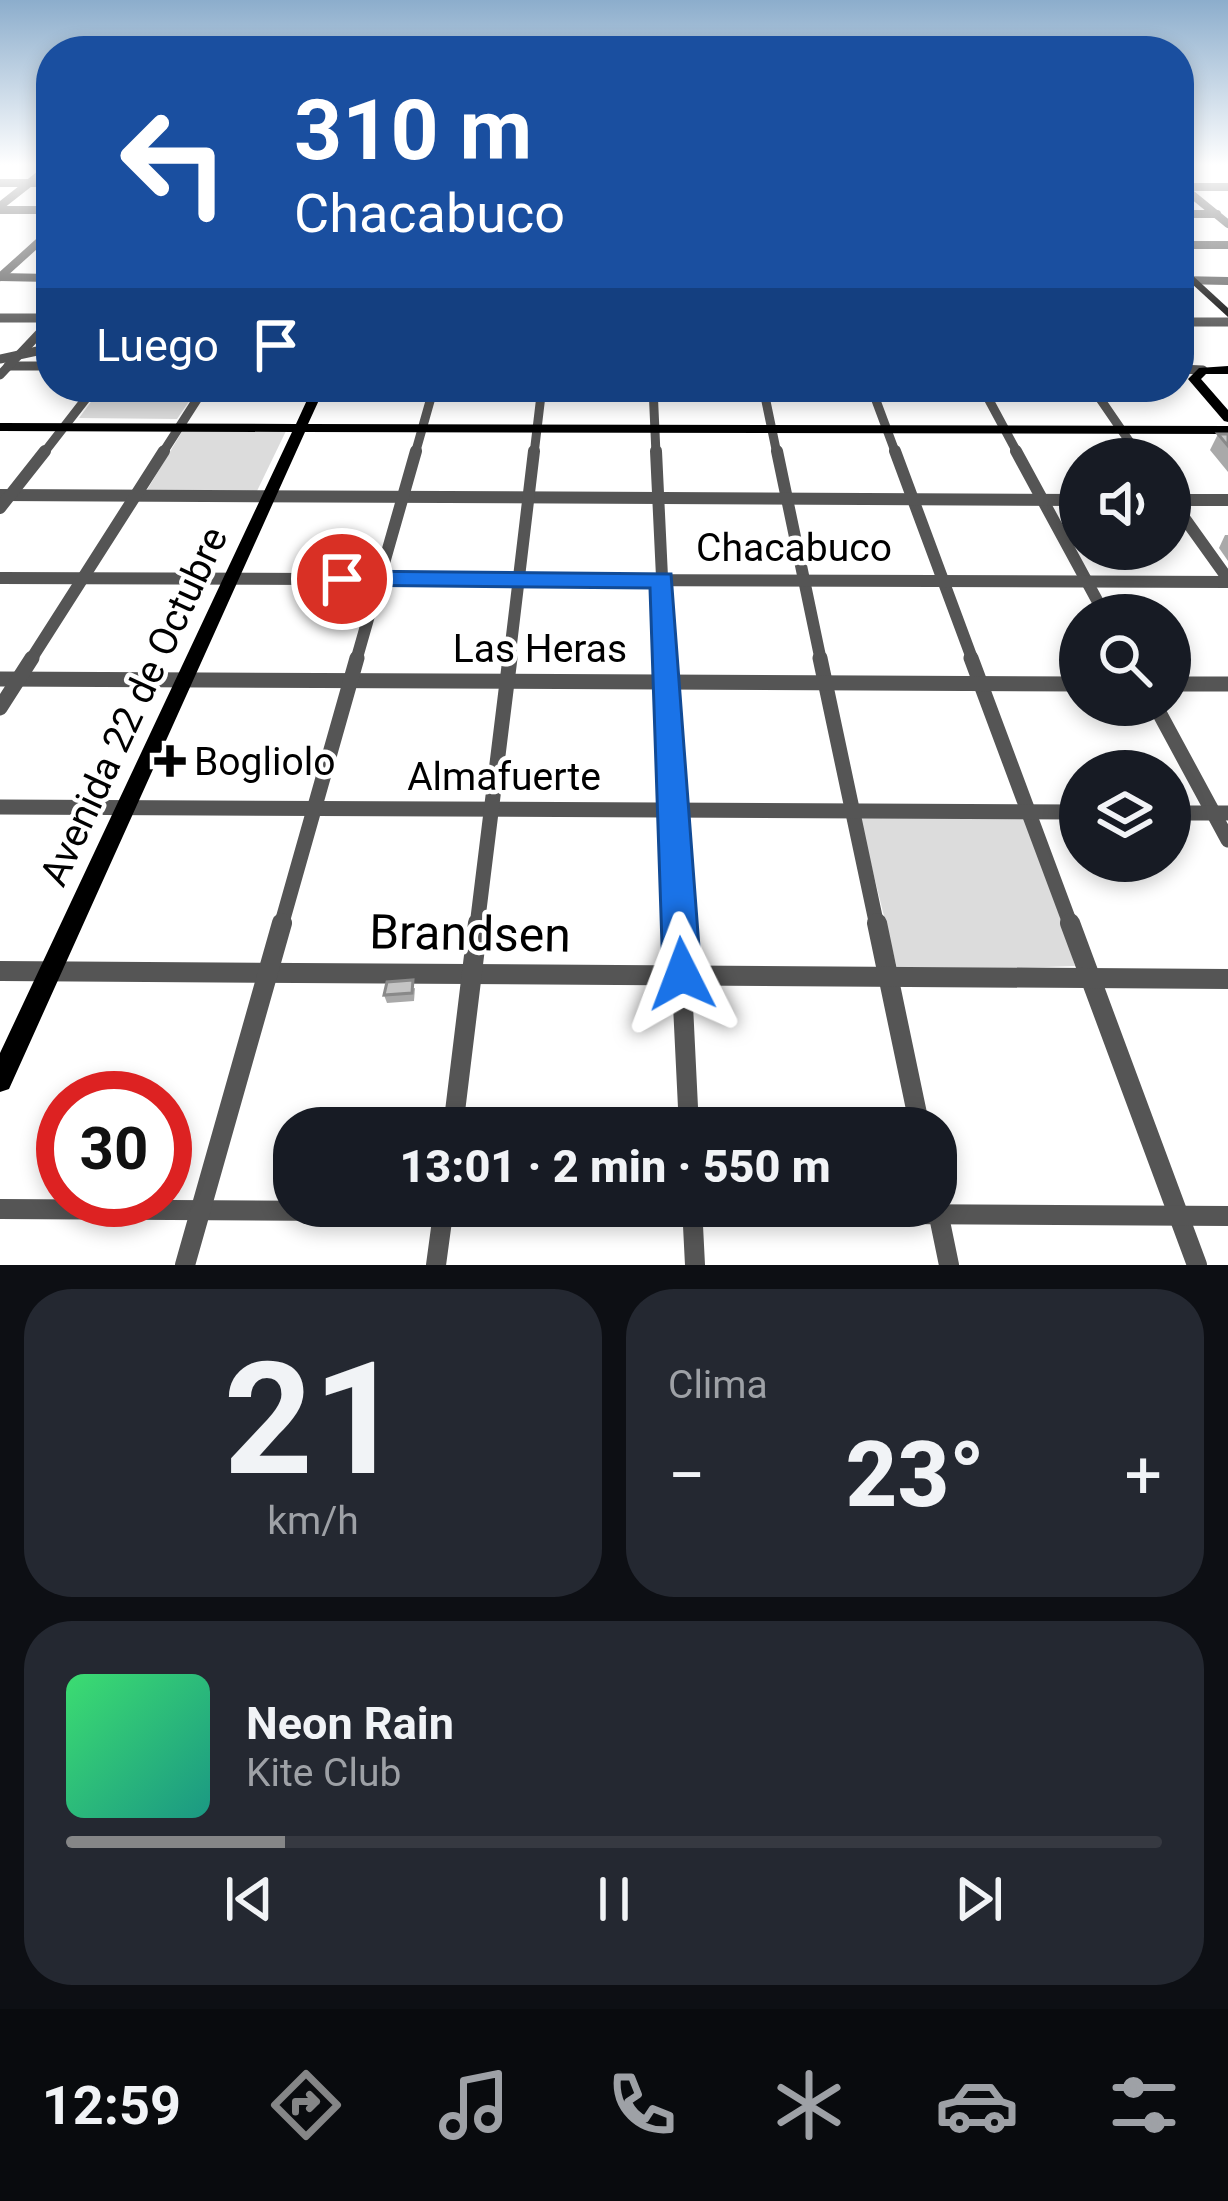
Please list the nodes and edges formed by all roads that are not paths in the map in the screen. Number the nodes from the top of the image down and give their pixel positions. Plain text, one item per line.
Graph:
1 (1194, 245) edge
2 (1228, 245) edge
3 (36, 249) edge
4 (1194, 276) edge
5 (0, 277) edge
6 (36, 278) edge
7 (1194, 280) edge
8 (1198, 280) junction
9 (1228, 281) edge
10 (1228, 314) edge
11 (0, 318) edge
12 (36, 319) edge
13 (1194, 320) edge
14 (36, 336) edge
15 (36, 351) edge
16 (18, 355) junction
17 (36, 366) edge
18 (2, 367) edge
19 (1194, 370) edge
20 (1228, 370) edge
21 (1194, 378) edge
22 (84, 402) edge
23 (195, 402) edge
24 (313, 402) edge
25 (430, 402) edge
26 (540, 402) edge
27 (653, 402) edge
28 (766, 402) edge
29 (877, 402) edge
30 (990, 402) edge
31 (1102, 402) edge
32 (0, 424) edge
33 (67, 424) junction
34 (1228, 424) edge
35 (180, 425) junction
36 (302, 425) junction
37 (424, 425) junction
38 (538, 425) junction
39 (654, 425) junction
40 (771, 426) junction
41 (886, 426) junction
42 (1004, 427) junction
43 (1119, 427) junction
44 (1127, 438) edge
45 (138, 494) junction
46 (5, 495) edge
47 (270, 496) junction
48 (404, 497) junction
49 (528, 498) junction
50 (658, 498) junction
51 (787, 499) junction
52 (913, 499) junction
53 (1191, 499) edge
54 (1042, 500) junction
55 (1059, 500) edge
56 (1228, 500) edge
57 (0, 508) edge
58 (1191, 528) edge
59 (0, 578) edge
60 (84, 578) junction
61 (231, 579) junction
62 (380, 579) junction
63 (518, 579) junction
64 (662, 580) junction
65 (803, 580) junction
66 (942, 580) junction
67 (1086, 581) junction
68 (1228, 581) edge
69 (1093, 594) edge
70 (0, 679) edge
71 (18, 680) junction
72 (186, 680) junction
73 (351, 681) junction
74 (506, 681) junction
75 (667, 682) junction
76 (826, 682) junction
77 (978, 683) junction
78 (1059, 684) edge
79 (1191, 684) edge
80 (1228, 684) edge
81 (0, 708) edge
82 (1168, 726) edge
83 (0, 807) edge
84 (128, 808) junction
85 (315, 809) junction
86 (490, 809) junction
87 (674, 810) junction
88 (853, 811) junction
89 (1027, 812) junction
90 (1059, 812) edge
91 (1221, 813) edge
92 (1228, 840) edge
93 (270, 970) junction
94 (472, 970) junction
95 (0, 971) edge
96 (50, 972) junction
97 (682, 974) junction
98 (888, 978) junction
99 (1089, 978) junction
100 (1228, 979) edge
101 (0, 1080) edge
102 (456, 1107) edge
103 (688, 1107) edge
104 (916, 1107) edge
105 (0, 1209) edge
106 (201, 1209) junction
107 (273, 1209) edge
108 (957, 1209) edge
109 (1179, 1216) junction
110 (1228, 1216) edge
111 (441, 1227) edge
112 (693, 1227) edge
113 (941, 1227) edge
114 (185, 1265) edge
115 (436, 1265) edge
116 (695, 1265) edge
117 (950, 1265) edge
118 (1197, 1265) edge

1 - 2 street
3 - 5 street
4 - 8 main road
5 - 6 street
7 - 8 street
8 - 9 street
8 - 10 main road
10 - 13 street
11 - 12 street
14 - 16 street
15 - 16 street
16 - 18 street
17 - 18 street
19 - 20 main road
21 - 34 main road
22 - 33 street
23 - 35 street
24 - 36 main road, Avenida 22 de Octubre
25 - 37 street
26 - 38 street
27 - 39 street
28 - 40 street
29 - 41 street
30 - 42 street
31 - 43 street
32 - 33 main road
33 - 35 main road
33 - 46 street
34 - 43 main road
35 - 36 main road
35 - 45 street
36 - 37 main road
36 - 47 main road, Avenida 22 de Octubre
37 - 38 main road
37 - 48 street
38 - 39 main road
38 - 49 street
39 - 40 main road
39 - 50 street
40 - 41 main road
40 - 51 street
41 - 42 main road
41 - 52 street
42 - 43 main road
42 - 54 street
43 - 44 street
45 - 46 street
45 - 47 street
45 - 60 street
46 - 57 street
47 - 48 street
47 - 61 main road, Avenida 22 de Octubre
48 - 49 street
48 - 62 street
49 - 50 street
49 - 63 street
50 - 51 street
50 - 64 street
51 - 52 street
51 - 65 street
52 - 54 street
52 - 66 street
53 - 56 street
54 - 55 street
54 - 67 street
58 - 68 street
59 - 60 street, Chacabuco
60 - 61 street, Chacabuco
60 - 71 street
61 - 62 street, Chacabuco
61 - 72 main road, Avenida 22 de Octubre
62 - 63 street, Chacabuco
62 - 73 street
63 - 64 street, Chacabuco
63 - 74 street
64 - 65 street, Chacabuco
64 - 75 street
65 - 66 street, Chacabuco
65 - 76 street
66 - 67 street, Chacabuco
66 - 77 street
67 - 68 street, Chacabuco
67 - 69 street
70 - 71 street, Las Heras
71 - 72 street, Las Heras
71 - 81 street
72 - 73 street, Las Heras
72 - 84 main road, Avenida 22 de Octubre
73 - 74 street, Las Heras
73 - 85 street
74 - 75 street, Las Heras
74 - 86 street
75 - 76 street, Las Heras
75 - 87 street
76 - 77 street, Las Heras
76 - 88 street
77 - 78 street, Las Heras
77 - 89 street
79 - 80 street
82 - 91 street
83 - 84 street, Almafuerte
84 - 85 street, Almafuerte
84 - 96 main road, Avenida 22 de Octubre
85 - 86 street, Almafuerte
85 - 93 street
86 - 87 street, Almafuerte
86 - 94 street
87 - 88 street, Almafuerte
87 - 97 street
88 - 89 street, Almafuerte
88 - 98 street
89 - 90 street, Almafuerte
89 - 99 street
91 - 92 street
93 - 94 street, Brandsen
93 - 96 street, Brandsen
93 - 106 street
94 - 97 street, Brandsen
94 - 102 street
95 - 96 street, Brandsen
96 - 101 main road, Avenida 22 de Octubre
97 - 98 street, Brandsen
97 - 103 street
98 - 99 street, Brandsen
98 - 104 street
99 - 100 street, Brandsen
99 - 109 street
105 - 106 street
106 - 107 street
106 - 114 street
108 - 109 street
109 - 110 street
109 - 118 street
111 - 115 street
112 - 116 street
113 - 117 street

